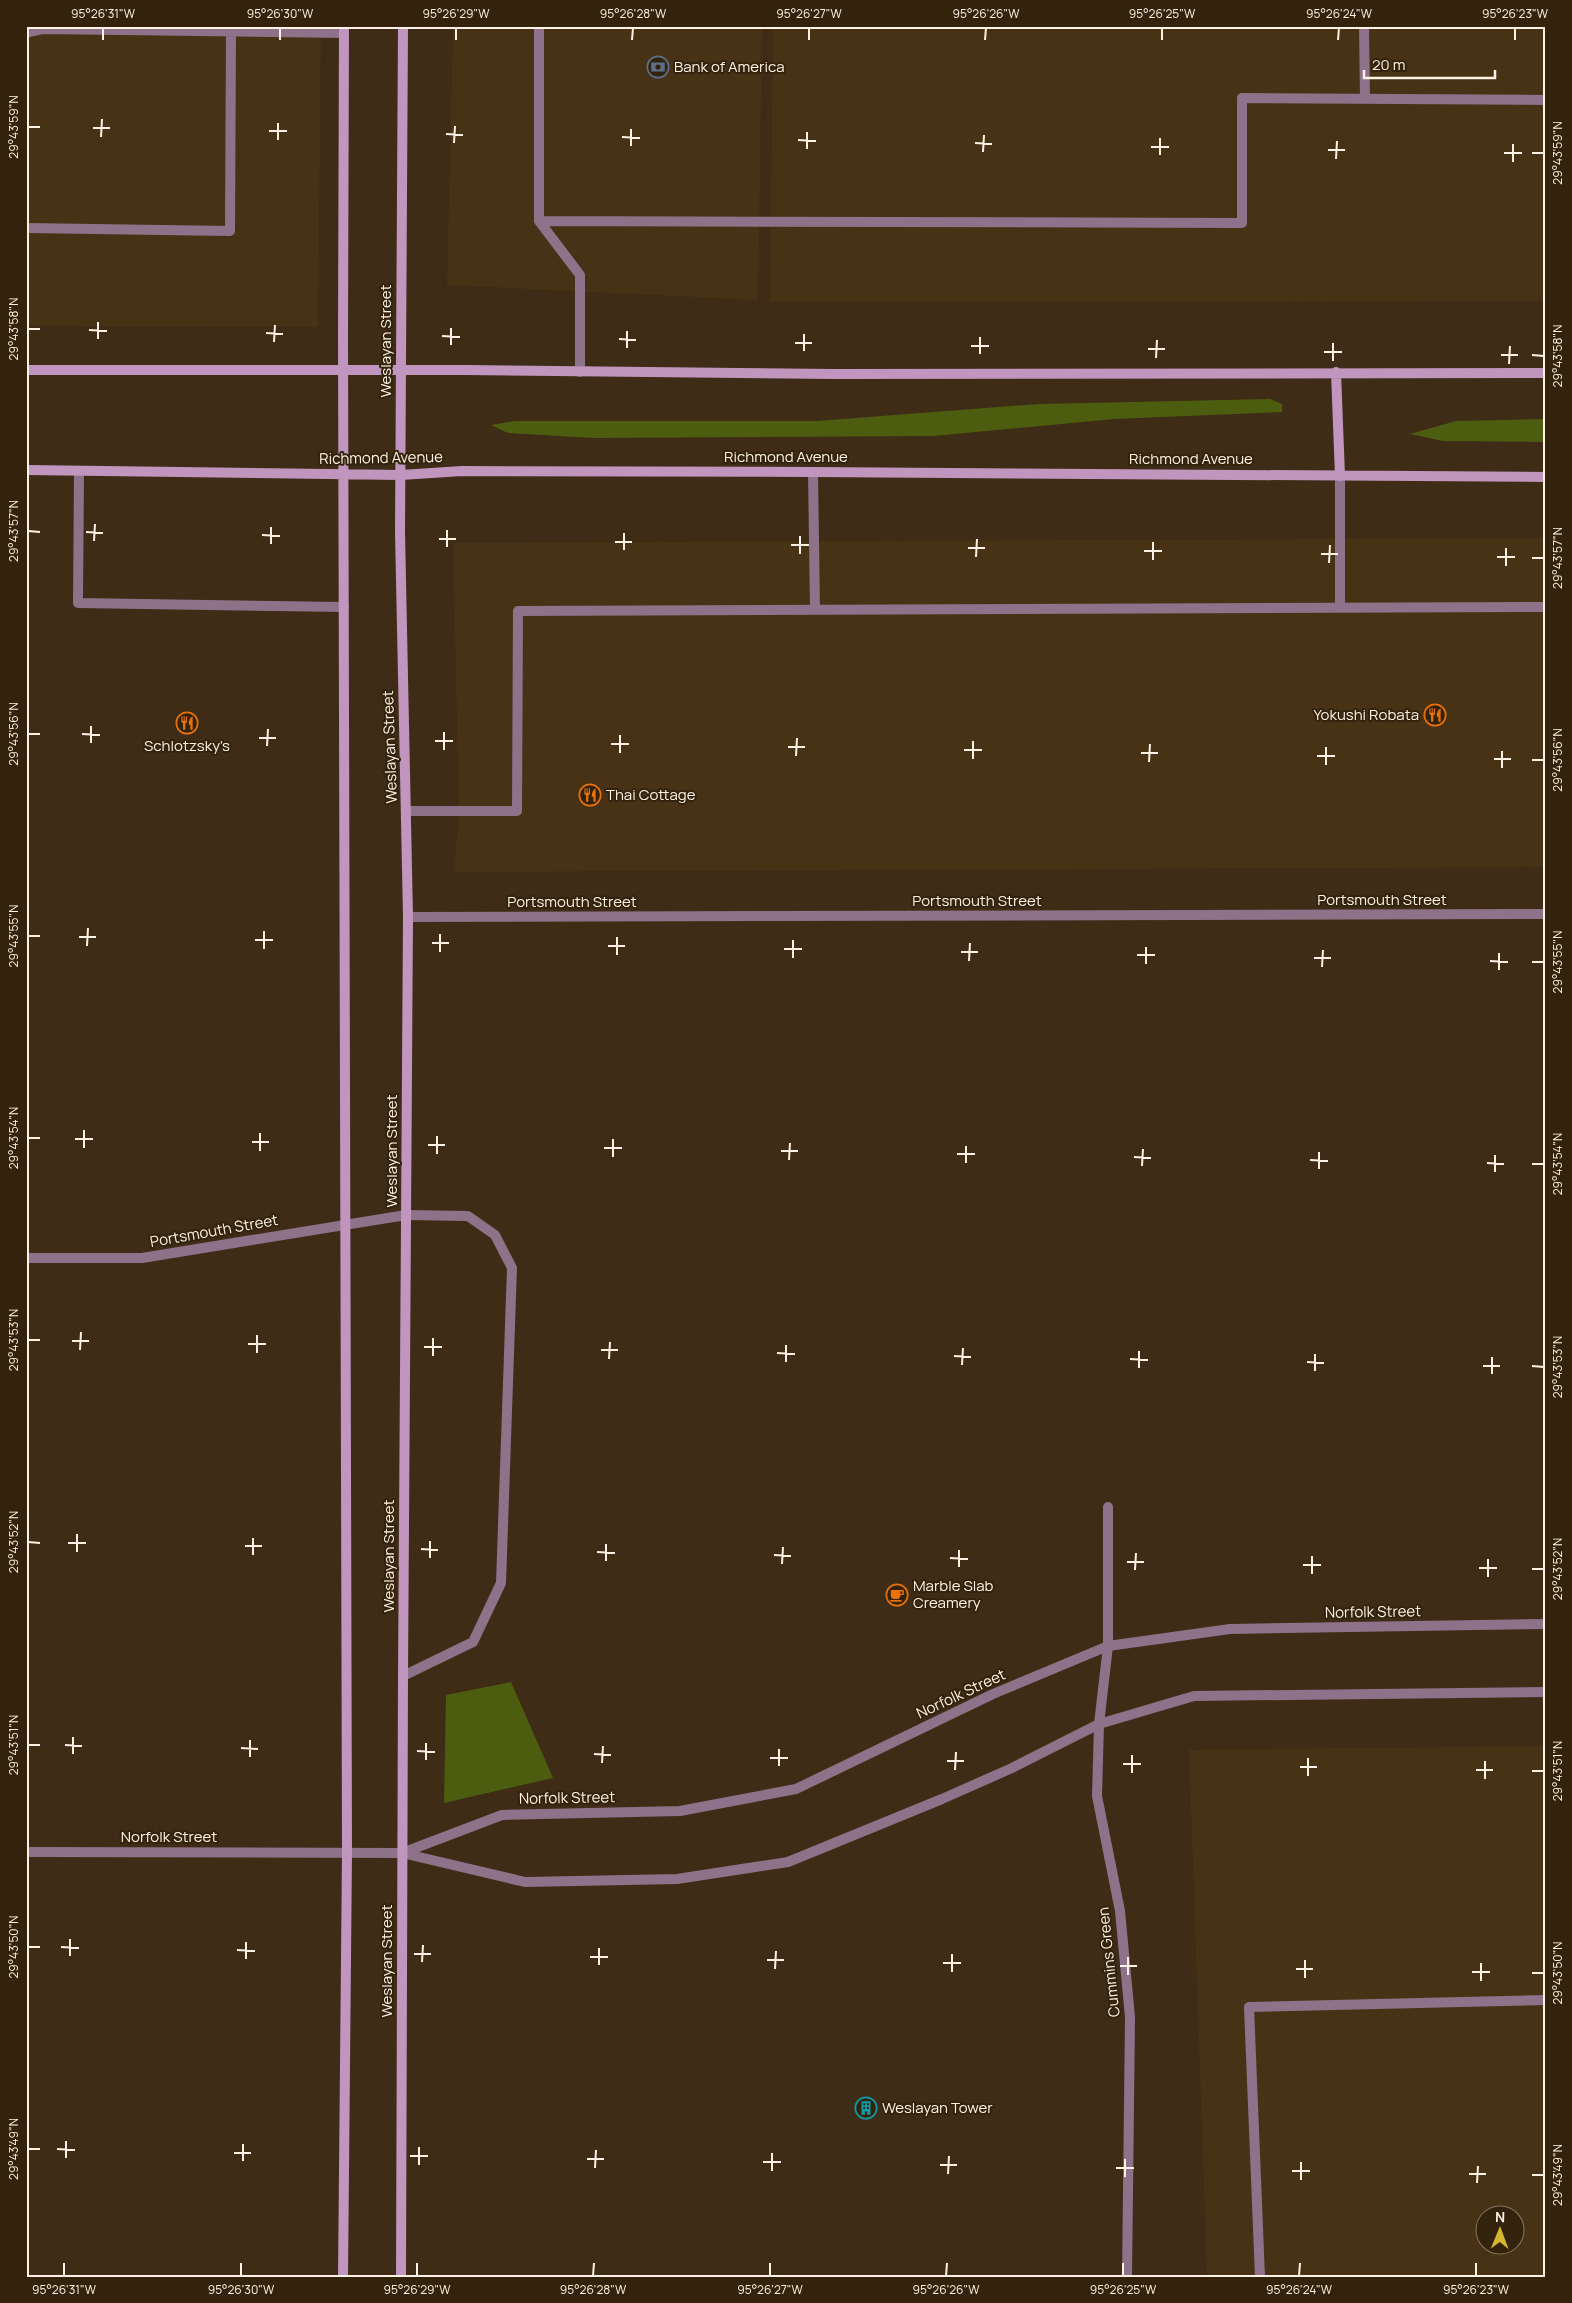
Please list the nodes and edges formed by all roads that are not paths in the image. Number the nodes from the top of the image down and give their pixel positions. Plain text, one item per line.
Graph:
1 (404, 26) edge
2 (538, 26) edge
3 (1364, 26) edge
4 (344, 30) edge
5 (231, 32) junction
6 (26, 33) edge
7 (1365, 99) junction
8 (1546, 100) edge
9 (539, 221) junction
10 (26, 228) edge
11 (26, 370) edge
12 (401, 370) junction
13 (343, 371) junction
14 (580, 372) junction
15 (1336, 372) junction
16 (1546, 373) edge
17 (26, 470) edge
18 (79, 471) junction
19 (813, 472) junction
20 (344, 474) junction
21 (401, 474) junction
22 (1340, 476) junction
23 (1546, 477) edge
24 (1340, 607) junction
25 (1546, 607) edge
26 (344, 608) junction
27 (815, 610) junction
28 (407, 811) junction
29 (1546, 914) edge
30 (408, 916) junction
31 (406, 1215) junction
32 (345, 1223) junction
33 (26, 1258) edge
34 (1108, 1507) dead end
35 (1546, 1624) edge
36 (1108, 1646) junction
37 (403, 1676) junction
38 (1546, 1692) edge
39 (1099, 1724) junction
40 (26, 1852) edge
41 (347, 1852) junction
42 (402, 1853) junction
43 (1546, 2000) edge
44 (343, 2277) edge
45 (402, 2277) edge
46 (1127, 2277) edge
47 (1260, 2277) edge

1 - 12 main road, Weslayan Street
2 - 9 street
3 - 7 street
4 - 5 street
4 - 13 main road
5 - 6 street
5 - 10 street
7 - 8 street
7 - 9 street
9 - 14 street
11 - 13 main road
12 - 13 main road
12 - 14 main road
12 - 21 main road, Weslayan Street
13 - 20 main road
14 - 15 main road
15 - 16 main road
15 - 22 main road
17 - 18 main road, Richmond Avenue
18 - 20 main road, Richmond Avenue
18 - 26 street
19 - 21 main road, Richmond Avenue
19 - 22 main road, Richmond Avenue
19 - 27 street
20 - 21 main road, Richmond Avenue
20 - 26 main road
21 - 28 main road, Weslayan Street
22 - 23 main road, Richmond Avenue
22 - 24 street
24 - 25 street
24 - 27 street
26 - 32 main road
27 - 28 street
28 - 30 main road, Weslayan Street
29 - 30 street, Portsmouth Street
30 - 31 main road, Weslayan Street
31 - 32 street, Portsmouth Street
31 - 37 main road, Weslayan Street
31 - 37 street, Portsmouth Street
32 - 33 street, Portsmouth Street
32 - 41 main road
34 - 36 street, Cummins Green
35 - 36 street, Norfolk Street
36 - 39 street, Cummins Green
36 - 42 street, Norfolk Street
37 - 42 main road, Weslayan Street
38 - 39 street, Norfolk Street
39 - 42 street, Norfolk Street
39 - 46 street, Cummins Green
40 - 41 street, Norfolk Street
41 - 42 street, Norfolk Street
41 - 44 main road
42 - 45 main road, Weslayan Street
43 - 47 street

